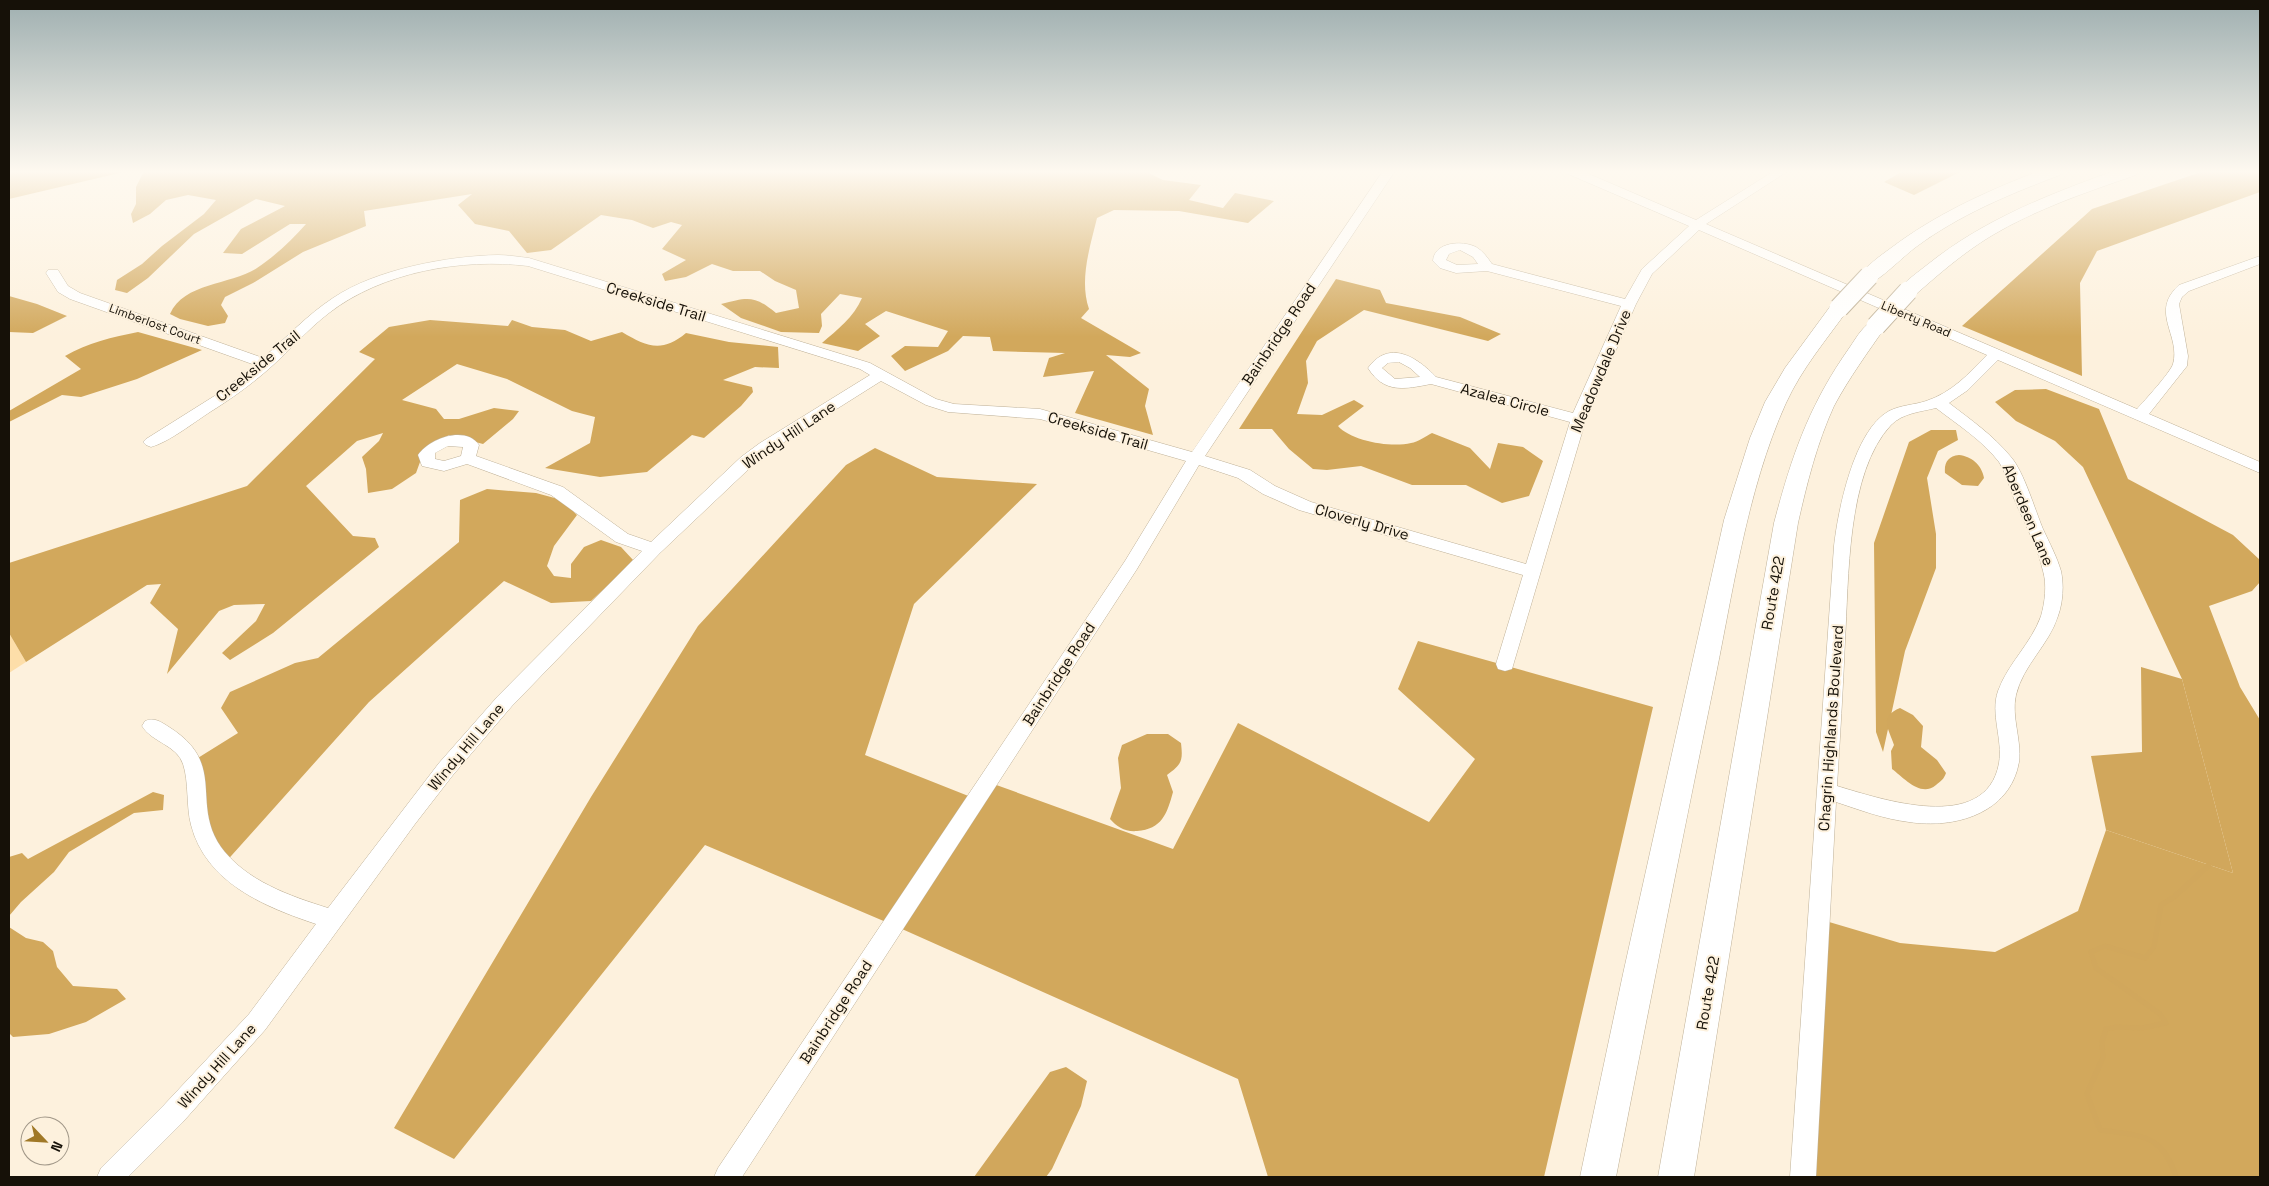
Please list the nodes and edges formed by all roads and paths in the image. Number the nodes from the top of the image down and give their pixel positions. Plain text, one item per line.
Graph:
1 (1352, 226) edge
2 (1696, 226) edge
3 (1703, 226) edge
4 (1936, 226) edge
5 (1996, 226) edge
6 (2260, 260) edge
7 (1488, 267) dead end
8 (53, 273) dead end
9 (1630, 304) junction
10 (1996, 354) junction
11 (266, 364) junction
12 (880, 376) junction
13 (1431, 380) dead end
14 (1938, 402) junction
15 (2140, 416) junction
16 (1578, 419) junction
17 (151, 442) dead end
18 (468, 459) dead end
19 (1195, 459) junction
20 (2260, 468) edge
21 (654, 550) junction
22 (1533, 572) junction
23 (1505, 664) dead end
24 (152, 726) dead end
25 (1827, 791) junction
26 (332, 919) junction
27 (110, 1177) edge
28 (727, 1177) edge
29 (1598, 1177) edge
30 (1676, 1177) edge
31 (1803, 1177) edge

1 - 19 street, Bainbridge Road
2 - 9 street, Meadowdale Drive
3 - 10 street, Liberty Road
4 - 29 highway, bridge
5 - 30 highway, Route 422, bridge
6 - 15 street
7 - 9 street
8 - 11 street, Limberlost Court
9 - 16 street, Meadowdale Drive
10 - 14 street, Chagrin Highlands Boulevard
10 - 15 street, Liberty Road
11 - 12 street, Creekside Trail
11 - 17 street, Creekside Trail
12 - 19 street, Creekside Trail
12 - 21 street, Windy Hill Lane
13 - 16 street, Azalea Circle
14 - 25 street, Chagrin Highlands Boulevard
14 - 25 street, Aberdeen Lane
15 - 20 street, Liberty Road
16 - 22 street, Meadowdale Drive
18 - 21 street
19 - 22 street, Cloverly Drive
19 - 28 street, Bainbridge Road
21 - 26 street, Windy Hill Lane
22 - 23 street, Meadowdale Drive
24 - 26 street
25 - 31 street, Chagrin Highlands Boulevard
26 - 27 street, Windy Hill Lane

